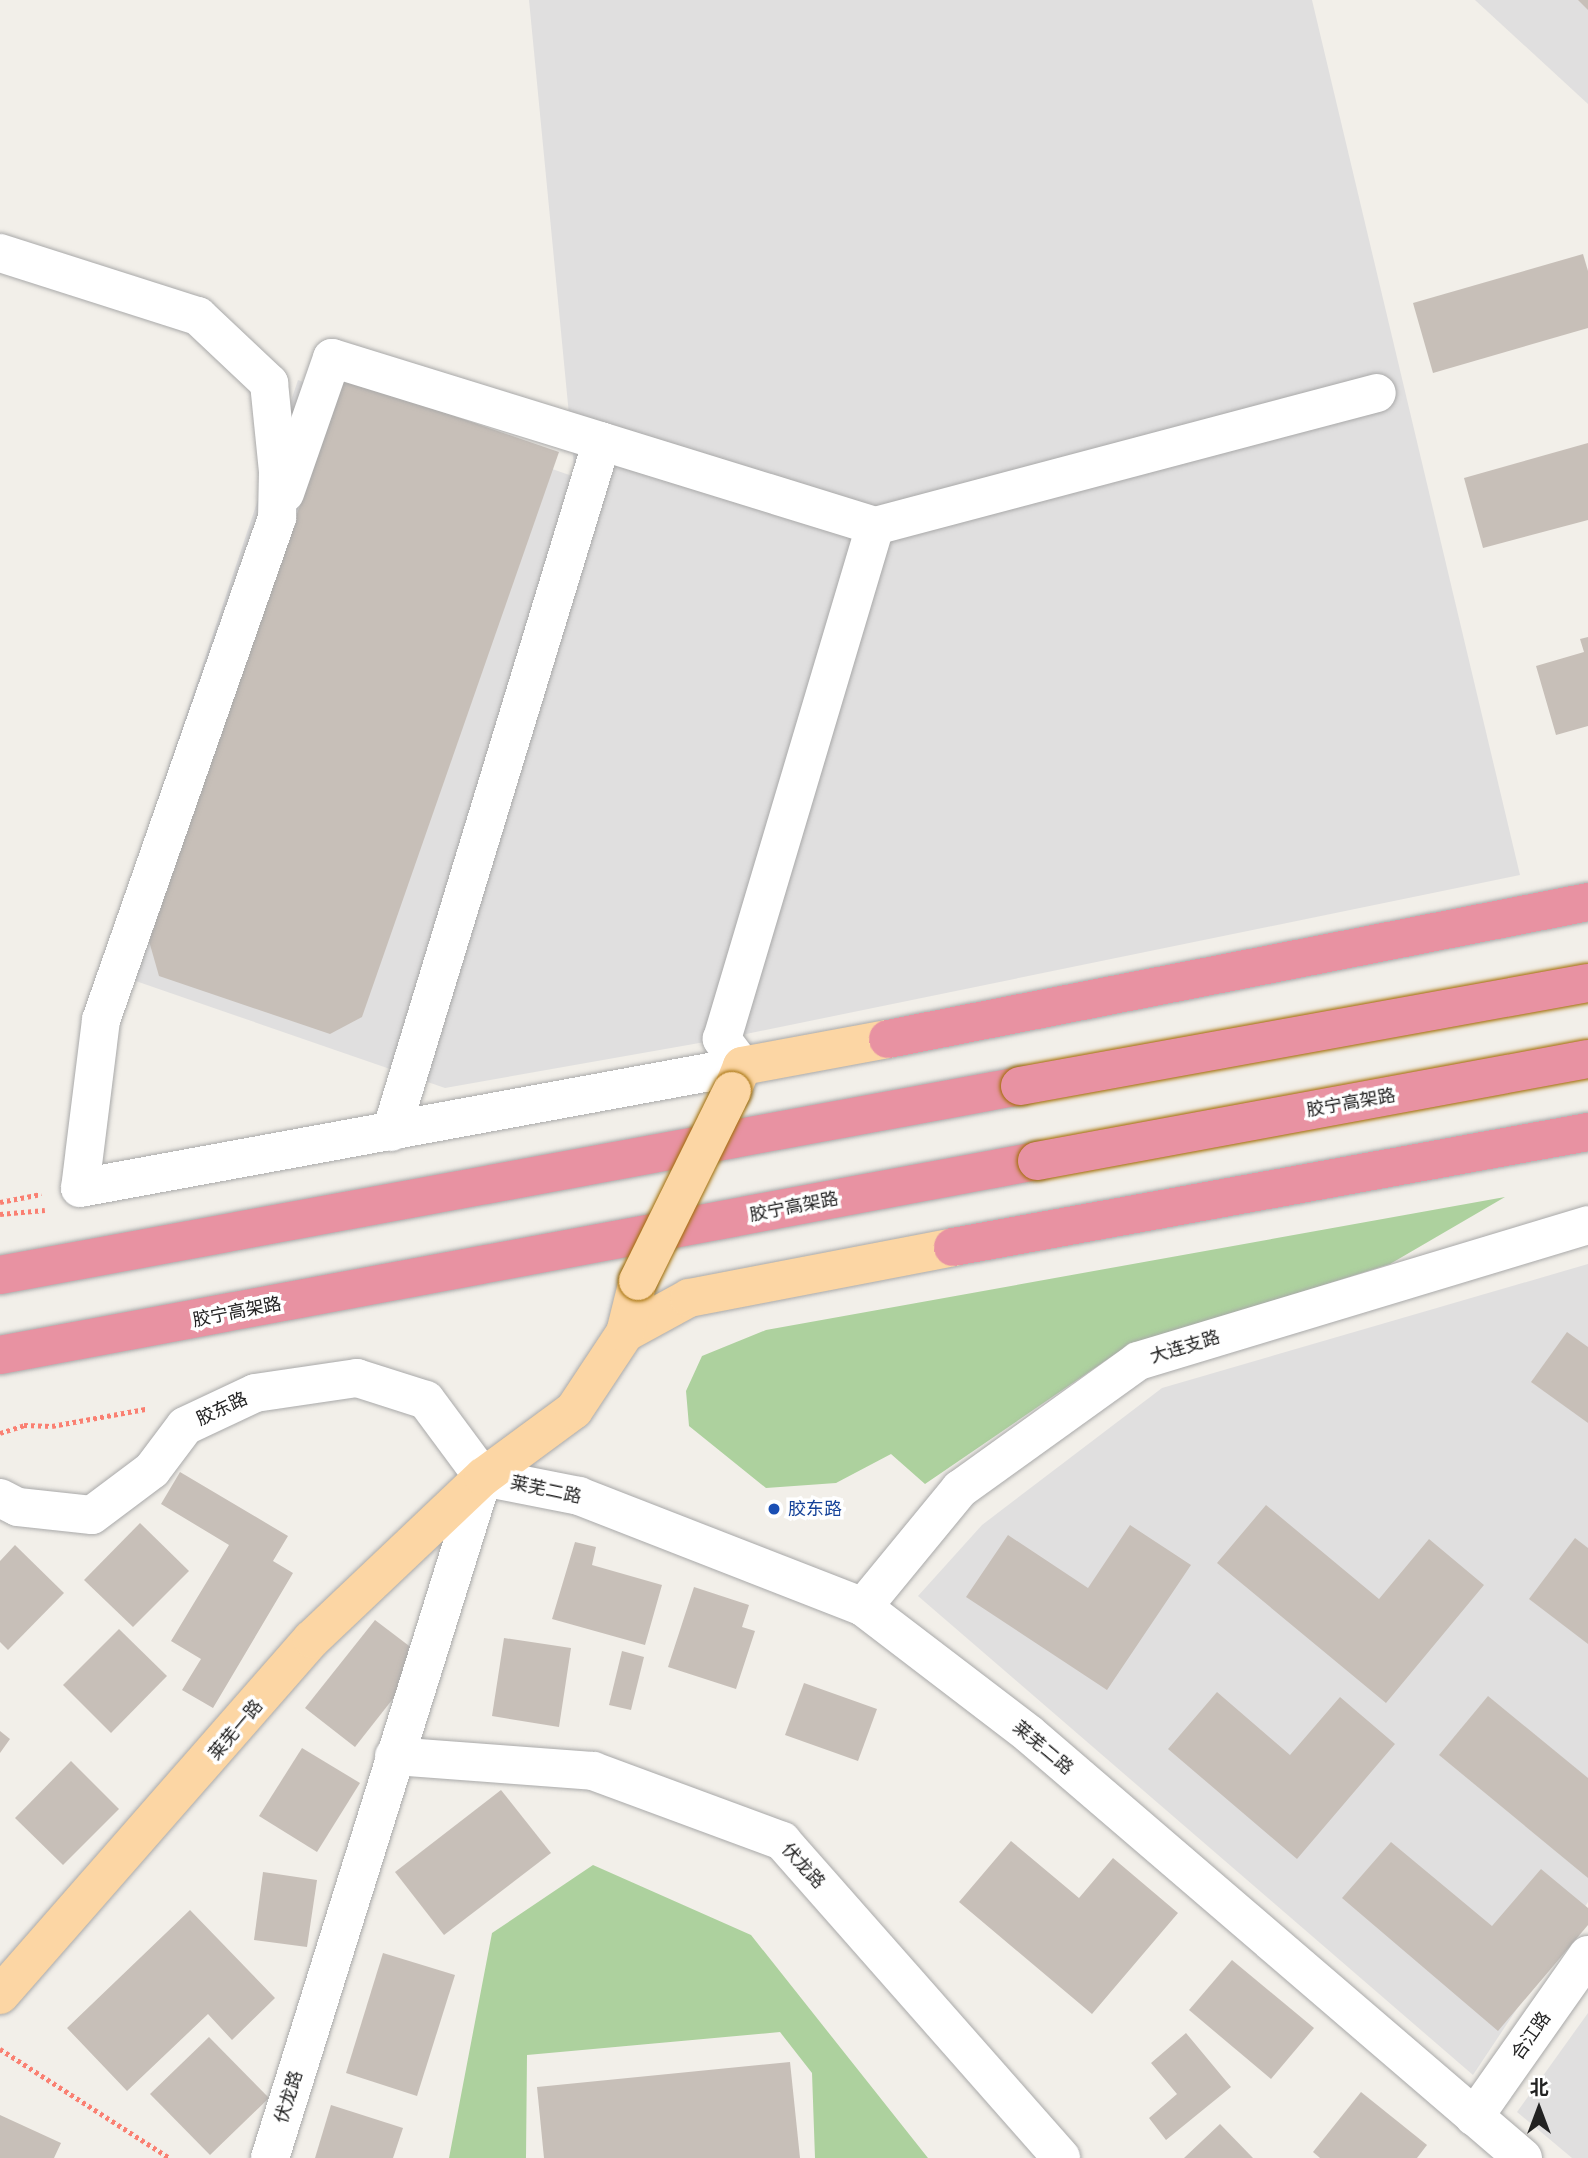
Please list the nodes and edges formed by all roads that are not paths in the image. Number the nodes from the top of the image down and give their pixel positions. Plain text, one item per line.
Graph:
1 (0, 253) edge
2 (1377, 393) dead end
3 (603, 441) junction
4 (277, 518) junction
5 (875, 526) junction
6 (1588, 902) edge
7 (1588, 983) edge
8 (888, 1038) joint
9 (1588, 1059) edge
10 (737, 1079) junction
11 (391, 1132) junction
12 (1588, 1132) edge
13 (1588, 1225) edge
14 (953, 1247) joint
15 (0, 1275) edge
16 (625, 1333) junction
17 (0, 1354) edge
18 (483, 1477) junction
19 (0, 1498) edge
20 (863, 1607) junction
21 (394, 1756) junction
22 (1588, 1955) edge
23 (0, 1995) edge
24 (1474, 2117) junction
25 (270, 2158) edge
26 (1061, 2158) edge
27 (1523, 2158) edge

1 - 4 street
2 - 5 street
3 - 4 street
3 - 5 street
3 - 11 street
4 - 11 street
5 - 10 street
6 - 8 highway
7 - 15 highway, bridge
8 - 10 main road
9 - 17 highway, 胶宁高架路, bridge
10 - 11 street
10 - 16 main road, bridge
12 - 14 highway
13 - 20 street, 大连支路
14 - 16 main road
16 - 18 main road, 莱芜一路
18 - 19 street, 胶东路
18 - 20 street, 莱芜二路
18 - 21 street, 伏龙路
18 - 23 main road, 莱芜一路
20 - 24 street, 莱芜二路
21 - 25 street, 伏龙路
21 - 26 street, 伏龙路
22 - 24 street, 合江路
24 - 27 street, 莱芜二路

